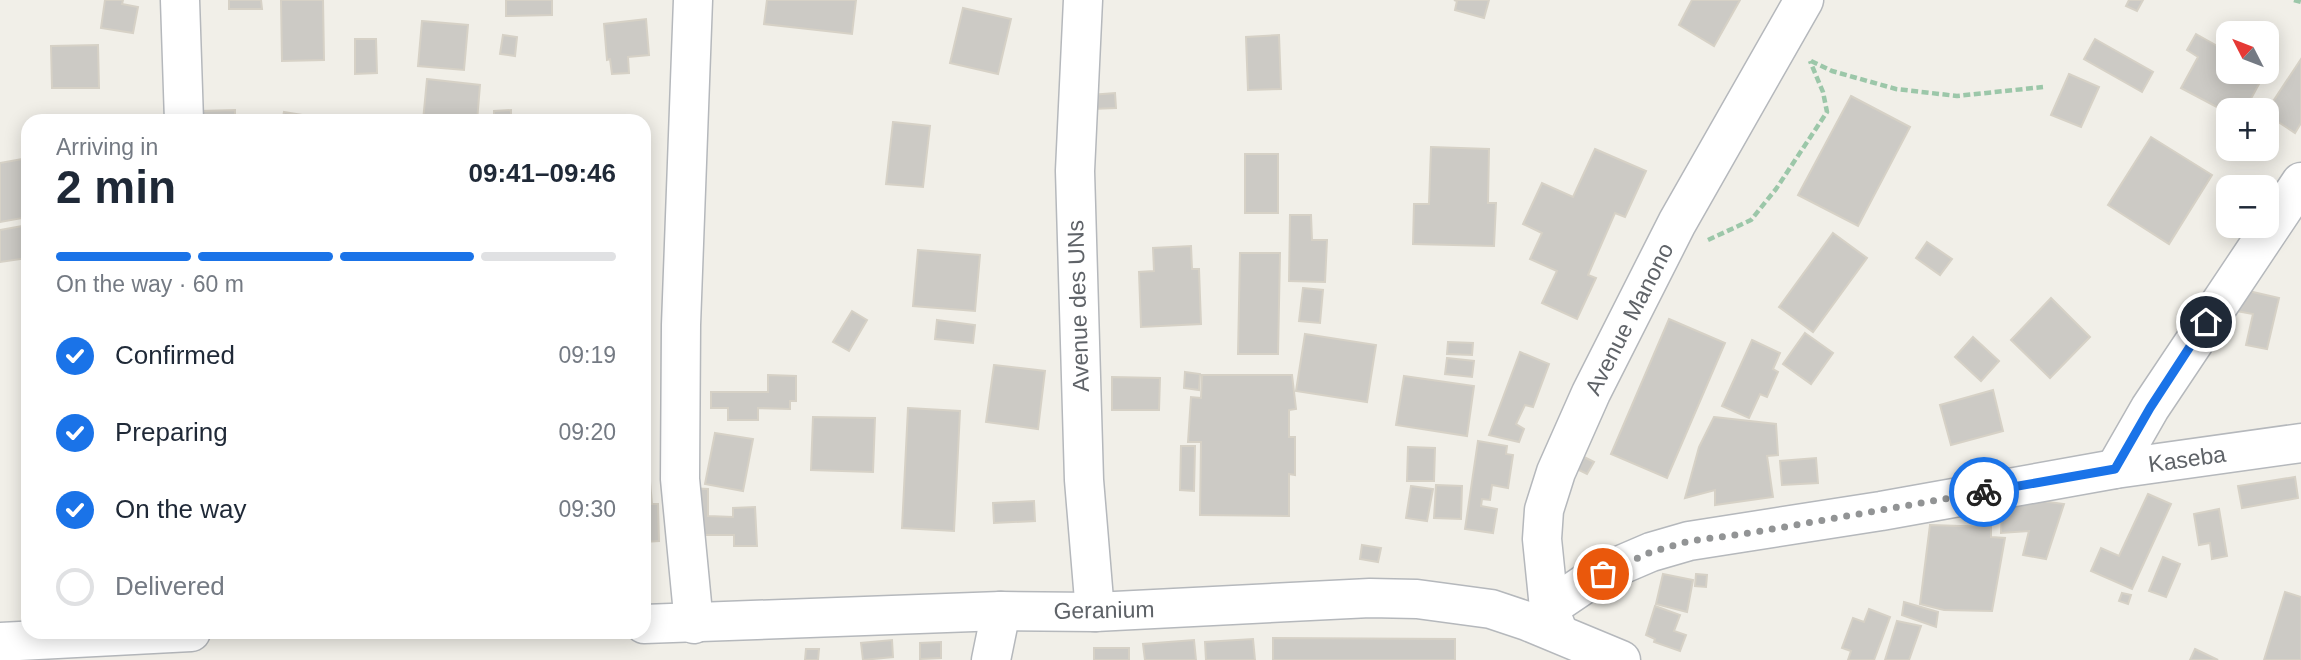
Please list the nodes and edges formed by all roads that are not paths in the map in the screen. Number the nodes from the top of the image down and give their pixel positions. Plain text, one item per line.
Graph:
1 (180, 0) edge
2 (692, 0) edge
3 (1083, 0) edge
4 (1804, 0) edge
5 (184, 114) edge
6 (2301, 182) edge
7 (2301, 443) edge
8 (2115, 469) junction
9 (1000, 611) junction
10 (1095, 612) junction
11 (651, 624) edge
12 (694, 624) junction
13 (1559, 634) edge
14 (55, 639) edge
15 (182, 639) edge
16 (0, 642) edge
17 (183, 660) edge
18 (991, 660) edge
19 (1621, 660) edge

1 - 5 street
2 - 12 street
3 - 10 street, Avenue des UNs
4 - 13 street, Avenue Manono
6 - 8 street
7 - 8 street, Kaseba
8 - 13 street, Kaseba
9 - 10 street, Geranium
9 - 12 street, Geranium
9 - 18 street
10 - 13 street, Geranium
11 - 12 street, Geranium
13 - 19 street, Geranium
14 - 16 street
15 - 17 street

